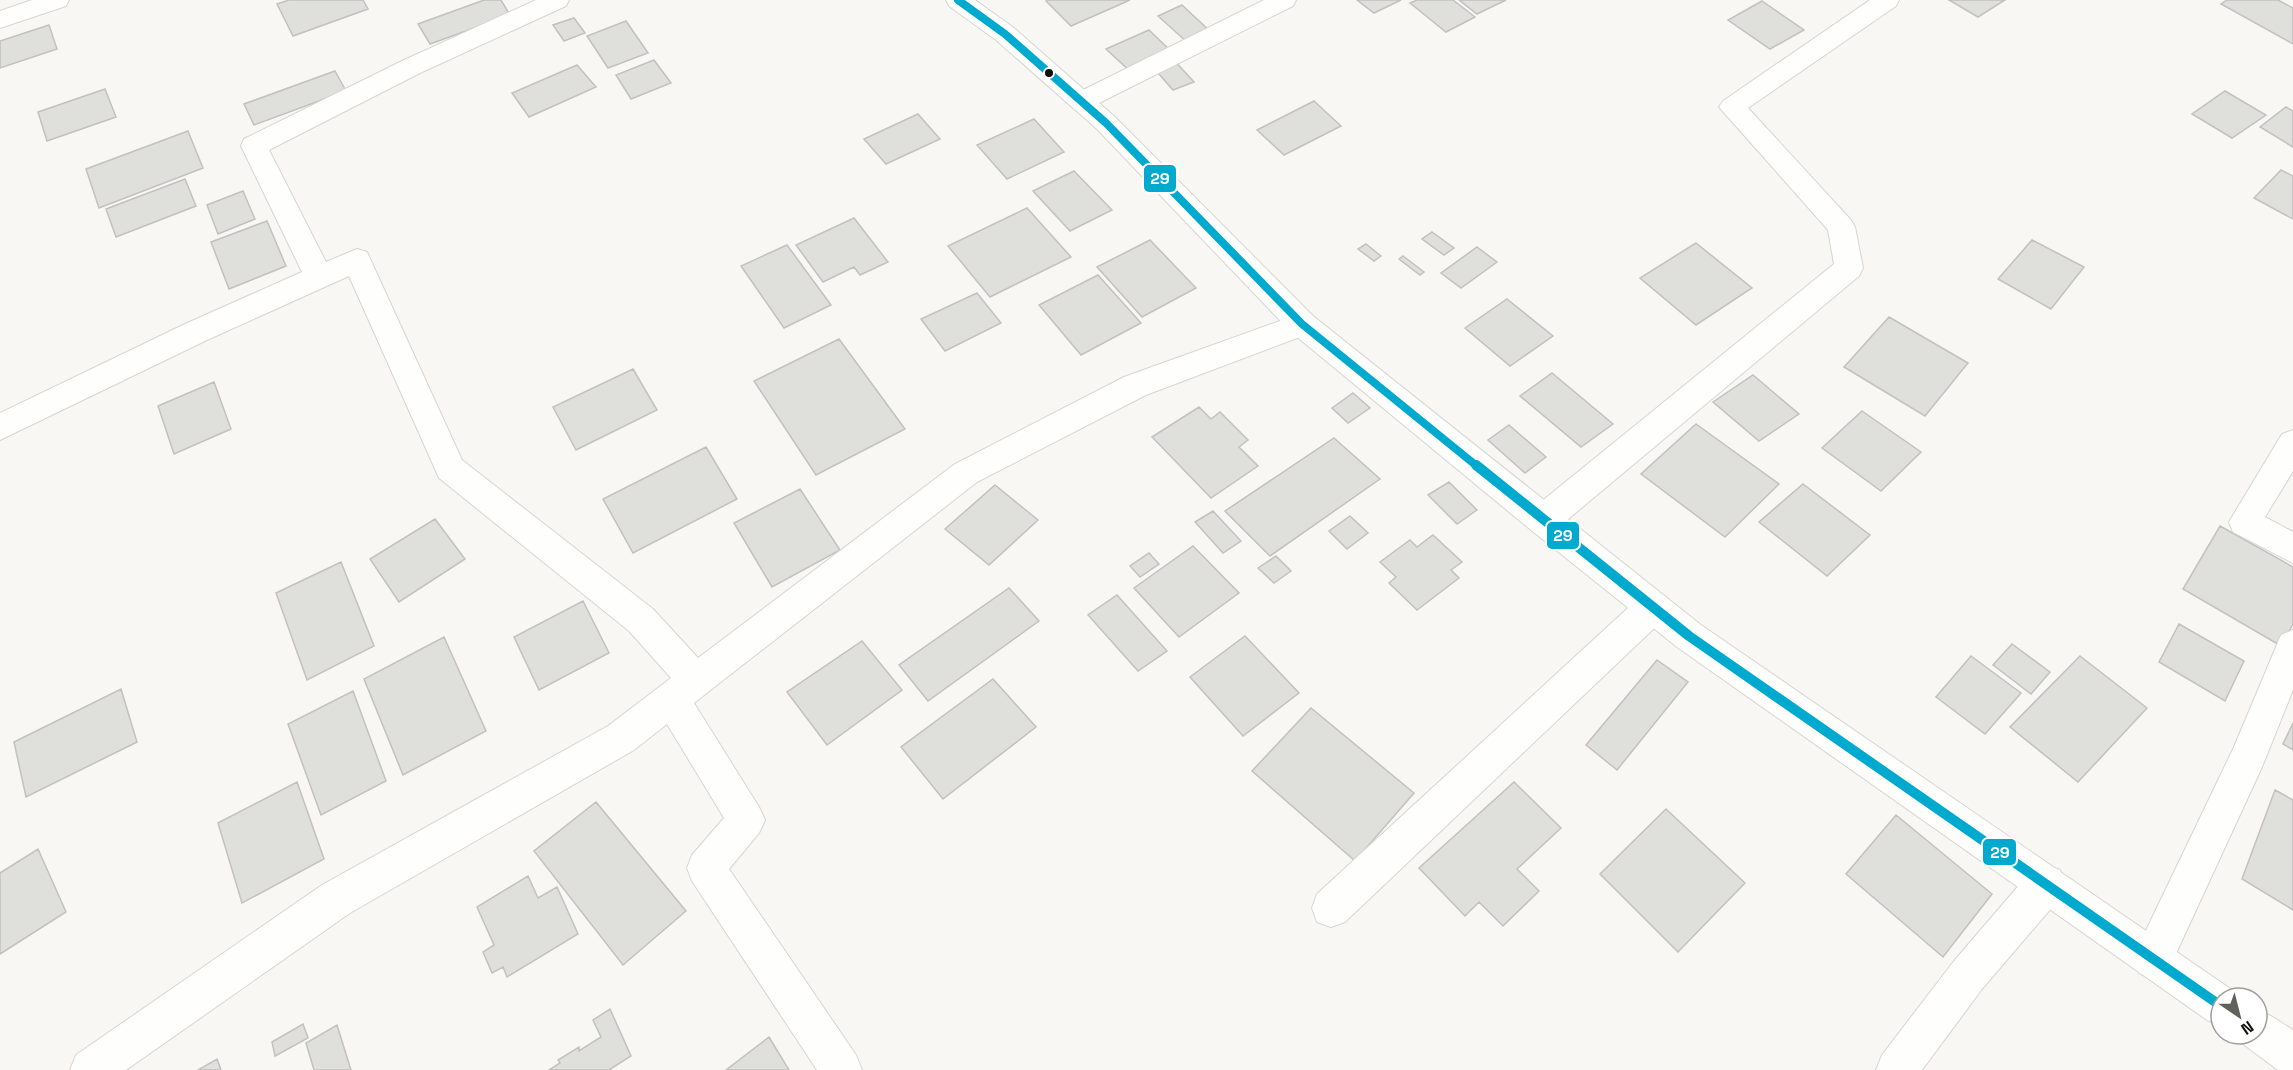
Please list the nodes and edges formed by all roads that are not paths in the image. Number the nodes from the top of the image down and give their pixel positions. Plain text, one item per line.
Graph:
1 (57, 0) edge
2 (557, 0) edge
3 (958, 0) edge
4 (1284, 0) edge
5 (1887, 0) edge
6 (0, 20) edge
7 (1082, 101) junction
8 (319, 277) junction
9 (1302, 324) junction
10 (0, 428) edge
11 (2293, 443) edge
12 (1543, 520) junction
13 (2293, 549) edge
14 (1653, 608) junction
15 (2293, 646) edge
16 (684, 689) junction
17 (2046, 884) junction
18 (1331, 908) dead end
19 (2153, 959) junction
20 (2209, 998) edge
21 (2269, 1038) edge
22 (2293, 1055) edge
23 (91, 1070) edge
24 (841, 1070) edge
25 (1898, 1070) edge

1 - 6 street
2 - 8 street
3 - 7 street
4 - 7 street
5 - 12 street
7 - 9 street
8 - 10 street
8 - 16 street
9 - 12 street
9 - 16 street
11 - 13 street
12 - 14 street
14 - 17 street
14 - 18 street
15 - 19 street
16 - 23 street
16 - 24 street
17 - 19 street
17 - 25 street
19 - 20 street
21 - 22 street

